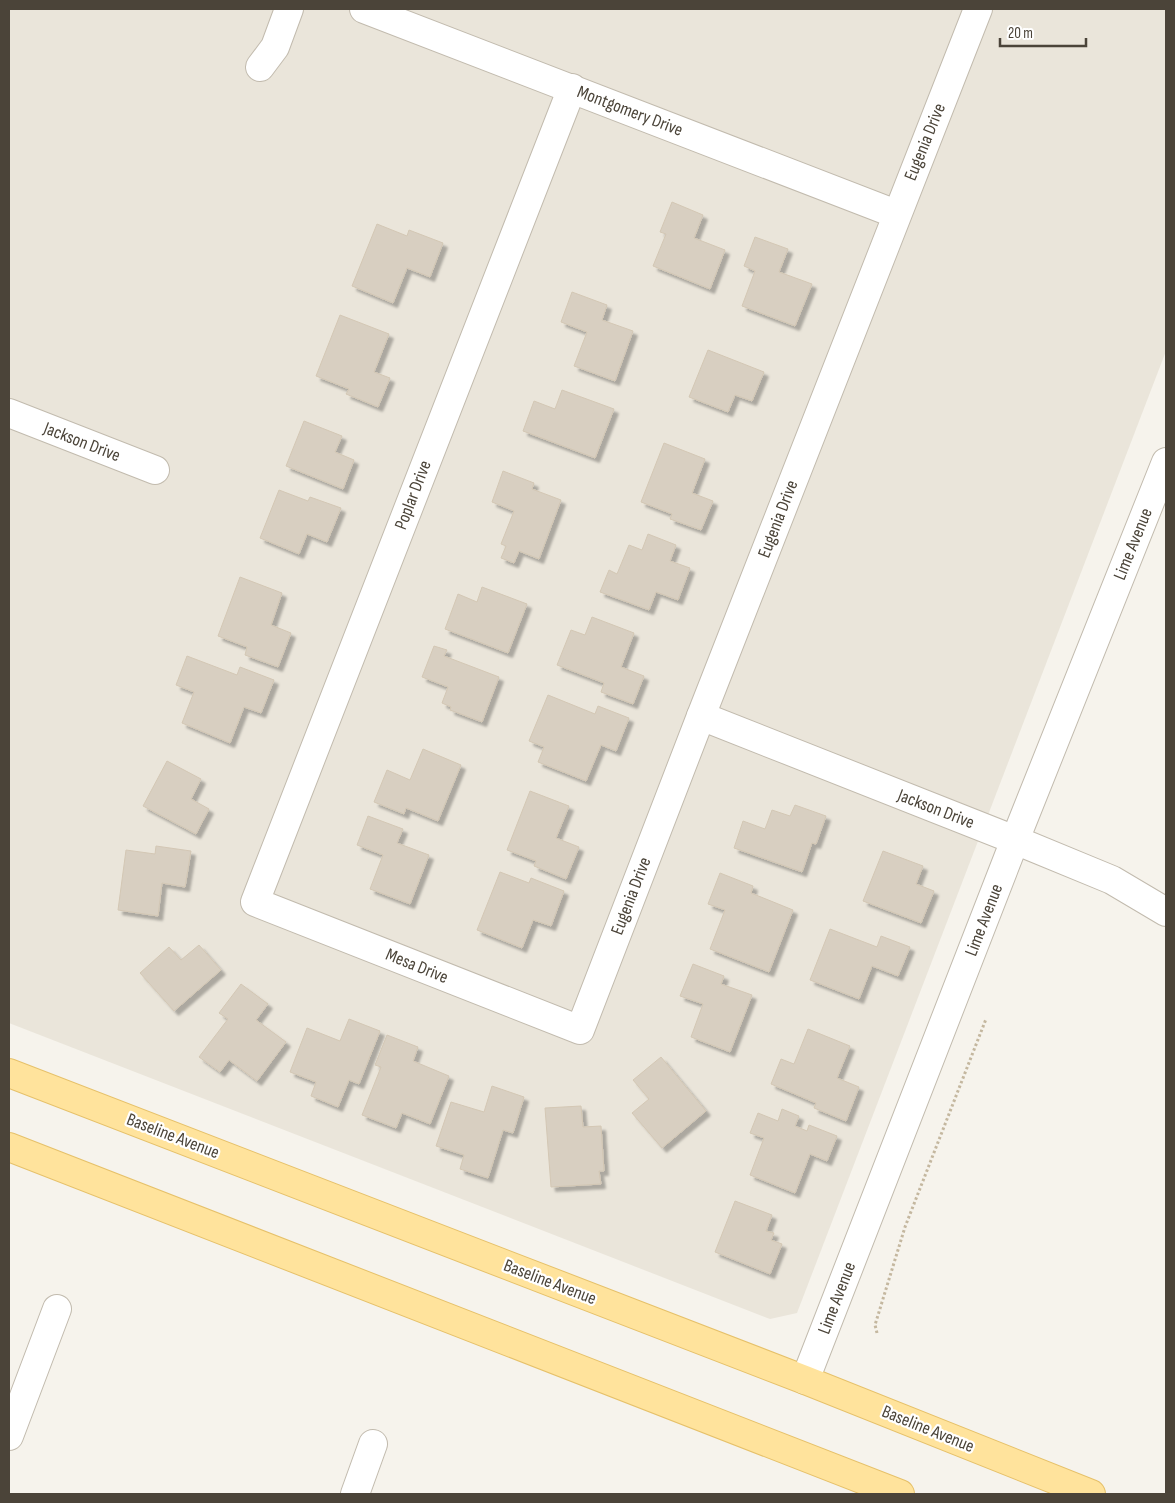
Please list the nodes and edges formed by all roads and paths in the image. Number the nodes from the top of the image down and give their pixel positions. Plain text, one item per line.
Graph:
1 (289, 9) edge
2 (364, 9) edge
3 (978, 9) edge
4 (260, 67) dead end
5 (572, 88) junction
6 (896, 214) junction
7 (9, 413) edge
8 (1166, 462) edge
9 (156, 470) dead end
10 (701, 716) junction
11 (1015, 840) junction
12 (255, 902) joint
13 (1166, 912) edge
14 (986, 1020) dead end
15 (580, 1030) joint
16 (9, 1073) edge
17 (9, 1147) edge
18 (57, 1309) dead end
19 (877, 1333) dead end
20 (805, 1380) junction
21 (9, 1436) edge
22 (374, 1444) dead end
23 (355, 1494) edge
24 (900, 1494) edge
25 (1091, 1494) edge

1 - 4 street
2 - 5 street, Montgomery Drive
3 - 6 street, Eugenia Drive
5 - 6 street, Montgomery Drive
5 - 12 street, Poplar Drive
6 - 10 street, Eugenia Drive
7 - 9 street, Jackson Drive
8 - 11 street, Lime Avenue
10 - 11 street, Jackson Drive
10 - 15 street, Eugenia Drive
11 - 13 street, Jackson Drive
11 - 20 street, Lime Avenue
12 - 15 street, Mesa Drive
14 - 19 path
16 - 20 main road, Baseline Avenue
17 - 24 main road
18 - 21 street
20 - 25 main road, Baseline Avenue
22 - 23 street

